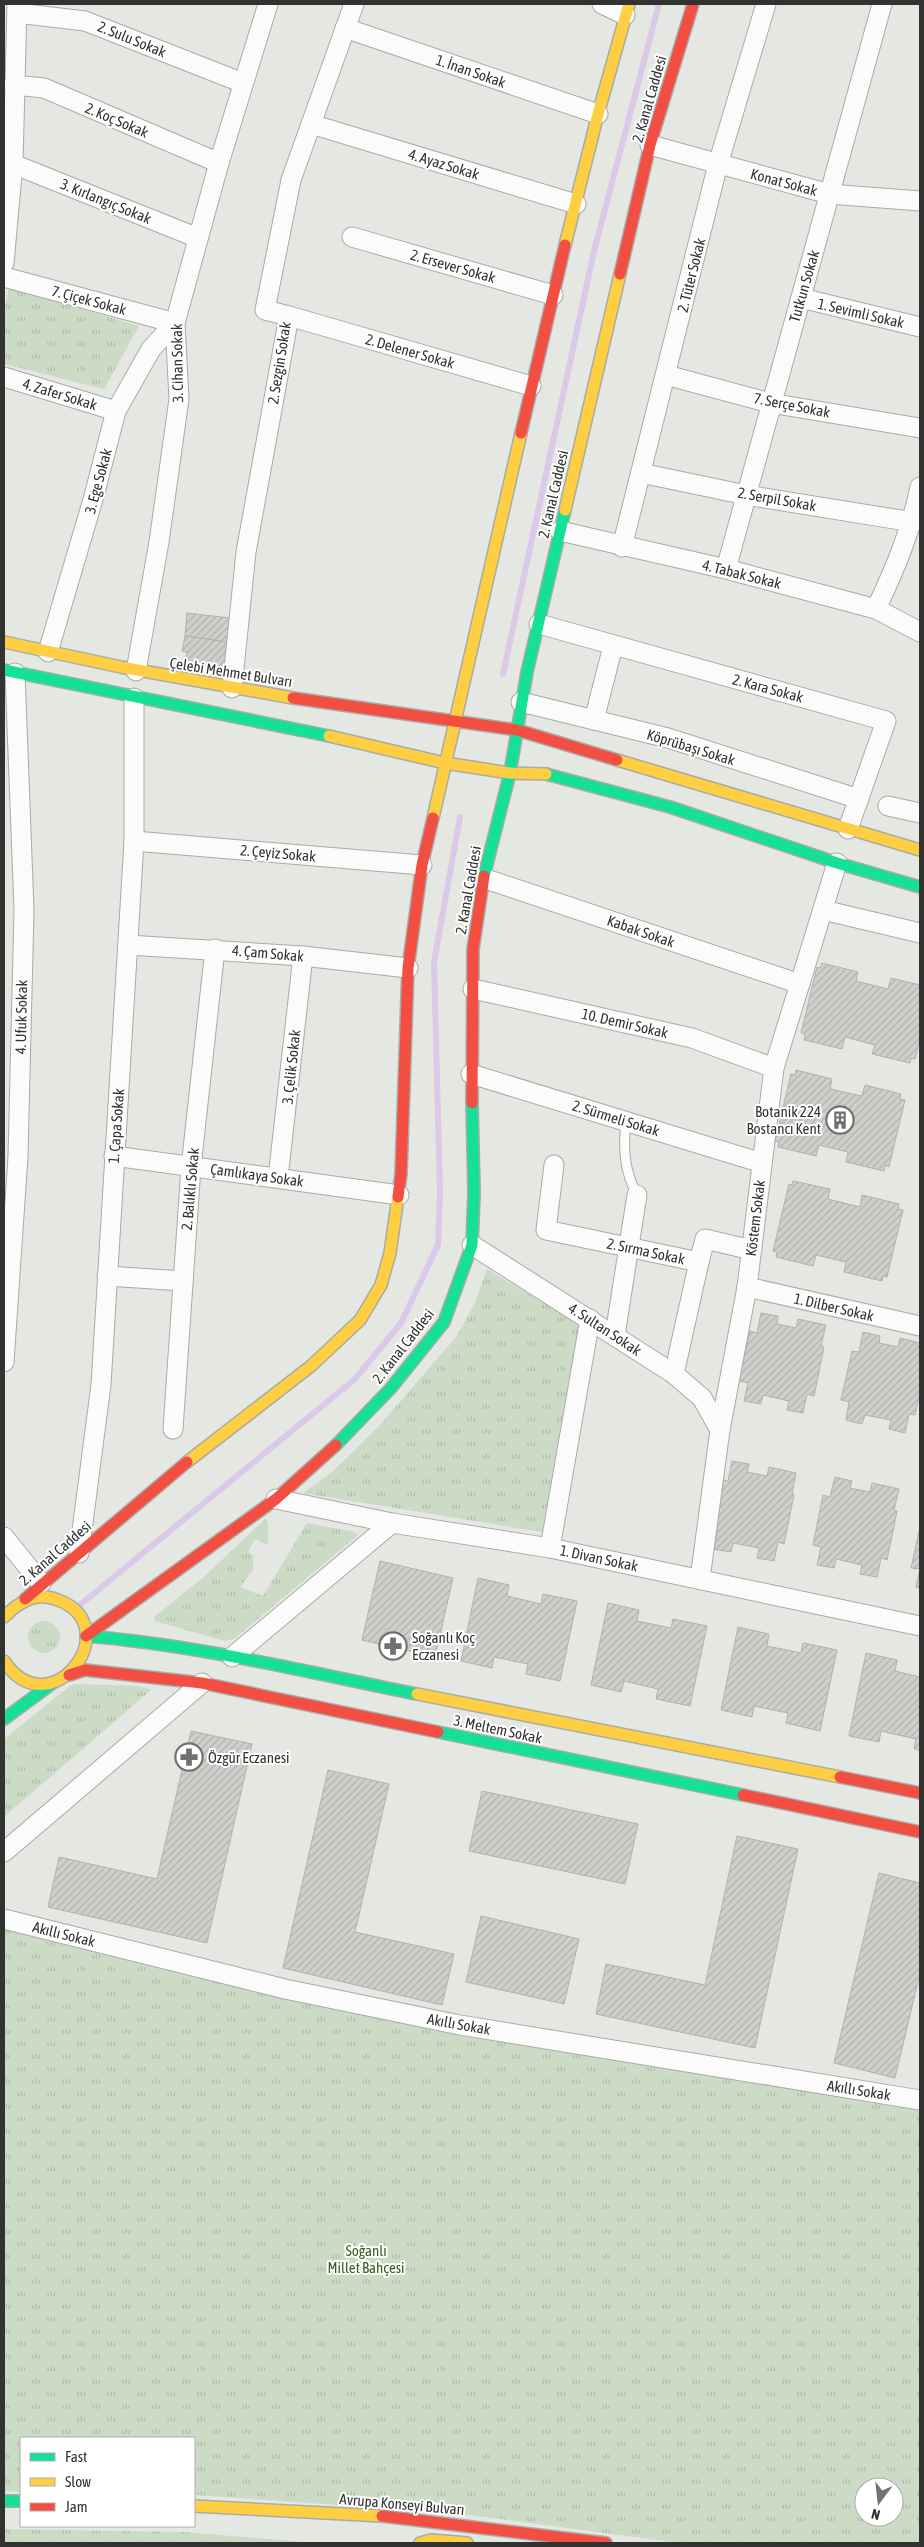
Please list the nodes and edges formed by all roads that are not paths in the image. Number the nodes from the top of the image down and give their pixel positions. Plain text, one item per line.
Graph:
1 (268, 4) edge
2 (354, 4) edge
3 (602, 4) edge
4 (693, 4) edge
5 (766, 4) edge
6 (882, 4) edge
7 (17, 8) edge
8 (627, 10) edge
9 (345, 28) junction
10 (10, 33) edge
11 (243, 83) junction
12 (14, 85) junction
13 (598, 114) junction
14 (9, 116) edge
15 (311, 124) junction
16 (650, 144) junction
17 (218, 163) junction
18 (13, 164) junction
19 (718, 164) junction
20 (829, 194) junction
21 (920, 201) edge
22 (7, 204) edge
23 (576, 204) junction
24 (352, 237) dead end
25 (198, 238) junction
26 (4, 263) edge
27 (4, 277) edge
28 (553, 295) junction
29 (801, 298) junction
30 (289, 316) junction
31 (175, 323) junction
32 (920, 327) edge
33 (666, 375) junction
34 (4, 377) edge
35 (531, 386) junction
36 (770, 403) junction
37 (116, 411) junction
38 (920, 428) edge
39 (641, 473) junction
40 (920, 487) edge
41 (746, 494) junction
42 (913, 522) junction
43 (560, 531) junction
44 (622, 547) junction
45 (726, 569) junction
46 (876, 609) junction
47 (539, 624) junction
48 (920, 632) edge
49 (4, 642) edge
50 (613, 646) junction
51 (48, 652) junction
52 (10, 671) edge
53 (136, 671) junction
54 (232, 688) junction
55 (134, 698) junction
56 (521, 702) junction
57 (594, 720) junction
58 (455, 723) junction
59 (517, 730) junction
60 (445, 763) junction
61 (510, 774) junction
62 (859, 799) junction
63 (888, 806) dead end
64 (920, 812) edge
65 (848, 829) junction
66 (134, 841) junction
67 (920, 850) edge
68 (837, 863) junction
69 (422, 865) junction
70 (482, 878) junction
71 (920, 887) edge
72 (823, 910) junction
73 (920, 933) edge
74 (128, 945) junction
75 (215, 949) junction
76 (303, 956) junction
77 (408, 968) junction
78 (800, 984) junction
79 (473, 989) junction
80 (774, 1068) junction
81 (471, 1074) junction
82 (626, 1121) junction
83 (11, 1156) edge
84 (114, 1156) junction
85 (762, 1163) junction
86 (554, 1165) dead end
87 (191, 1167) junction
88 (278, 1178) junction
89 (399, 1195) junction
90 (637, 1195) joint
91 (472, 1246) junction
92 (630, 1248) junction
93 (752, 1250) junction
94 (699, 1262) junction
95 (107, 1276) junction
96 (183, 1281) junction
97 (747, 1287) junction
98 (590, 1319) junction
99 (920, 1326) edge
100 (615, 1335) junction
101 (4, 1362) edge
102 (674, 1374) junction
103 (173, 1429) dead end
104 (720, 1430) junction
105 (276, 1499) junction
106 (392, 1523) junction
107 (4, 1537) edge
108 (550, 1548) junction
109 (79, 1553) junction
110 (700, 1579) junction
111 (41, 1583) junction
112 (25, 1599) junction
113 (4, 1617) edge
114 (920, 1626) edge
115 (86, 1636) junction
116 (232, 1657) junction
117 (4, 1661) edge
118 (69, 1675) junction
119 (54, 1682) junction
120 (202, 1683) junction
121 (4, 1719) edge
122 (920, 1793) edge
123 (920, 1832) edge
124 (4, 1852) edge
125 (4, 1919) edge
126 (920, 2100) edge
127 (4, 2501) edge
128 (20, 2501) edge
129 (195, 2506) edge
130 (420, 2543) edge
131 (467, 2543) edge
132 (606, 2543) edge

1 - 11 street, 3. Cihan Sokak
2 - 9 street, 2. Sezgin Sokak
3 - 8 street
4 - 16 main road, 2. Kanal Caddesi
5 - 19 street, 2. Tüter Sokak
6 - 20 street, Tutkun Sokak
7 - 10 street
7 - 11 street, 2. Sulu Sokak
8 - 13 main road, 2. Kanal Caddesi
9 - 13 street, 1. İnan Sokak
9 - 15 street, 2. Sezgin Sokak
10 - 12 street
11 - 17 street, 3. Cihan Sokak
12 - 14 street
12 - 17 street, 2. Koç Sokak
13 - 23 main road, 2. Kanal Caddesi
14 - 18 street
15 - 23 street, 4. Ayaz Sokak
15 - 30 street, 2. Sezgin Sokak
16 - 19 street, Konat Sokak
16 - 43 main road, 2. Kanal Caddesi
17 - 25 street, 3. Cihan Sokak
18 - 22 street
18 - 25 street, 3. Kırlangıç Sokak
19 - 20 street, Konat Sokak
19 - 33 street, 2. Tüter Sokak
20 - 21 street, Konat Sokak
20 - 29 street, Tutkun Sokak
22 - 26 street
23 - 28 main road, 2. Kanal Caddesi
24 - 28 street, 2. Ersever Sokak
25 - 31 street, 3. Cihan Sokak
27 - 31 street, 7. Çiçek Sokak
28 - 35 main road, 2. Kanal Caddesi
29 - 32 street, 1. Sevimli Sokak
29 - 36 street, Tutkun Sokak
30 - 35 street, 2. Delener Sokak
30 - 54 street, 2. Sezgin Sokak
31 - 37 street, 3. Ege Sokak
31 - 53 street, 3. Cihan Sokak
33 - 36 street, 7. Serçe Sokak
33 - 39 street, 2. Tüter Sokak
34 - 37 street, 4. Zafer Sokak
35 - 58 main road, 2. Kanal Caddesi
36 - 38 street, 7. Serçe Sokak
36 - 41 street, Tutkun Sokak
37 - 51 street, 3. Ege Sokak
39 - 41 street, 2. Serpil Sokak
39 - 44 street, 2. Tüter Sokak
40 - 42 street
41 - 42 street, 2. Serpil Sokak
41 - 45 street, Tutkun Sokak
42 - 46 street
43 - 44 street, 4. Tabak Sokak
43 - 47 main road, 2. Kanal Caddesi
44 - 45 street, 4. Tabak Sokak
45 - 46 street, 4. Tabak Sokak
46 - 48 street, 4. Tabak Sokak
47 - 50 street, 2. Kara Sokak
47 - 56 main road, 2. Kanal Caddesi
49 - 51 main road, Çelebi Mehmet Bulvarı
50 - 57 street
50 - 62 street, 2. Kara Sokak
51 - 53 main road, Çelebi Mehmet Bulvarı
52 - 55 main road
52 - 83 street, 4. Ufuk Sokak
53 - 54 main road, Çelebi Mehmet Bulvarı
54 - 58 main road, Çelebi Mehmet Bulvarı
55 - 60 main road
55 - 66 street, 1. Çapa Sokak
56 - 57 street, Köprübaşı Sokak
56 - 59 main road, 2. Kanal Caddesi
57 - 62 street, Köprübaşı Sokak
58 - 59 main road, Çelebi Mehmet Bulvarı
58 - 60 main road, 2. Kanal Caddesi
59 - 61 main road, 2. Kanal Caddesi
59 - 65 main road, Çelebi Mehmet Bulvarı
60 - 61 main road
60 - 69 main road, 2. Kanal Caddesi
61 - 68 main road
61 - 70 main road, 2. Kanal Caddesi
62 - 65 street, 2. Kara Sokak
63 - 64 street
65 - 67 main road
66 - 69 street, 2. Çeyiz Sokak
66 - 74 street, 1. Çapa Sokak
68 - 71 main road
68 - 72 street, Köstem Sokak
69 - 77 main road, 2. Kanal Caddesi
70 - 78 street, Kabak Sokak
70 - 79 main road, 2. Kanal Caddesi
72 - 73 street
72 - 78 street, Köstem Sokak
74 - 75 street, 4. Çam Sokak
74 - 84 street, 1. Çapa Sokak
75 - 76 street, 4. Çam Sokak
75 - 87 street, 2. Balıklı Sokak
76 - 77 street, 4. Çam Sokak
76 - 88 street, 3. Çelik Sokak
77 - 89 main road, 2. Kanal Caddesi
78 - 80 street, Köstem Sokak
79 - 80 street, 10. Demir Sokak
79 - 81 main road, 2. Kanal Caddesi
80 - 85 street, Köstem Sokak
81 - 82 street, 2. Sürmeli Sokak
81 - 91 main road, 2. Kanal Caddesi
82 - 85 street, 2. Sürmeli Sokak
82 - 90 lane
83 - 101 street, 4. Ufuk Sokak
84 - 87 street, Çamlıkaya Sokak
84 - 95 street, 1. Çapa Sokak
85 - 93 street, Köstem Sokak
86 - 92 street, 2. Sırma Sokak
87 - 88 street, Çamlıkaya Sokak
87 - 96 street, 2. Balıklı Sokak
88 - 89 street, Çamlıkaya Sokak
89 - 109 main road, 2. Kanal Caddesi
90 - 92 street
91 - 98 street, 4. Sultan Sokak
91 - 105 main road, 2. Kanal Caddesi
92 - 94 street, 2. Sırma Sokak
92 - 100 street
93 - 94 street
93 - 97 street, Köstem Sokak
94 - 102 street, 2. Sırma Sokak
95 - 96 street
95 - 109 street, 1. Çapa Sokak
96 - 103 street, 2. Balıklı Sokak
97 - 99 street, 1. Dilber Sokak
97 - 104 street, Köstem Sokak
98 - 100 street, 4. Sultan Sokak
98 - 108 street
100 - 102 street, 4. Sultan Sokak
102 - 104 street, 4. Sultan Sokak
104 - 110 street, Köstem Sokak
105 - 106 street, 1. Divan Sokak
105 - 115 main road, 2. Kanal Caddesi
106 - 108 street, 1. Divan Sokak
106 - 116 street
107 - 111 street
108 - 110 street, 1. Divan Sokak
109 - 111 main road, 2. Kanal Caddesi
110 - 114 street, 1. Divan Sokak
111 - 112 main road, 2. Kanal Caddesi
112 - 113 main road, 2. Kanal Caddesi
112 - 115 main road
115 - 116 main road, 3. Meltem Sokak
115 - 118 main road
116 - 122 main road, 3. Meltem Sokak
117 - 119 main road
118 - 119 main road
118 - 120 main road, 3. Meltem Sokak
119 - 121 main road
120 - 123 main road, 3. Meltem Sokak
120 - 124 street
125 - 126 street, Akıllı Sokak
127 - 128 main road
129 - 132 main road, Avrupa Konseyi Bulvarı
130 - 131 main road

